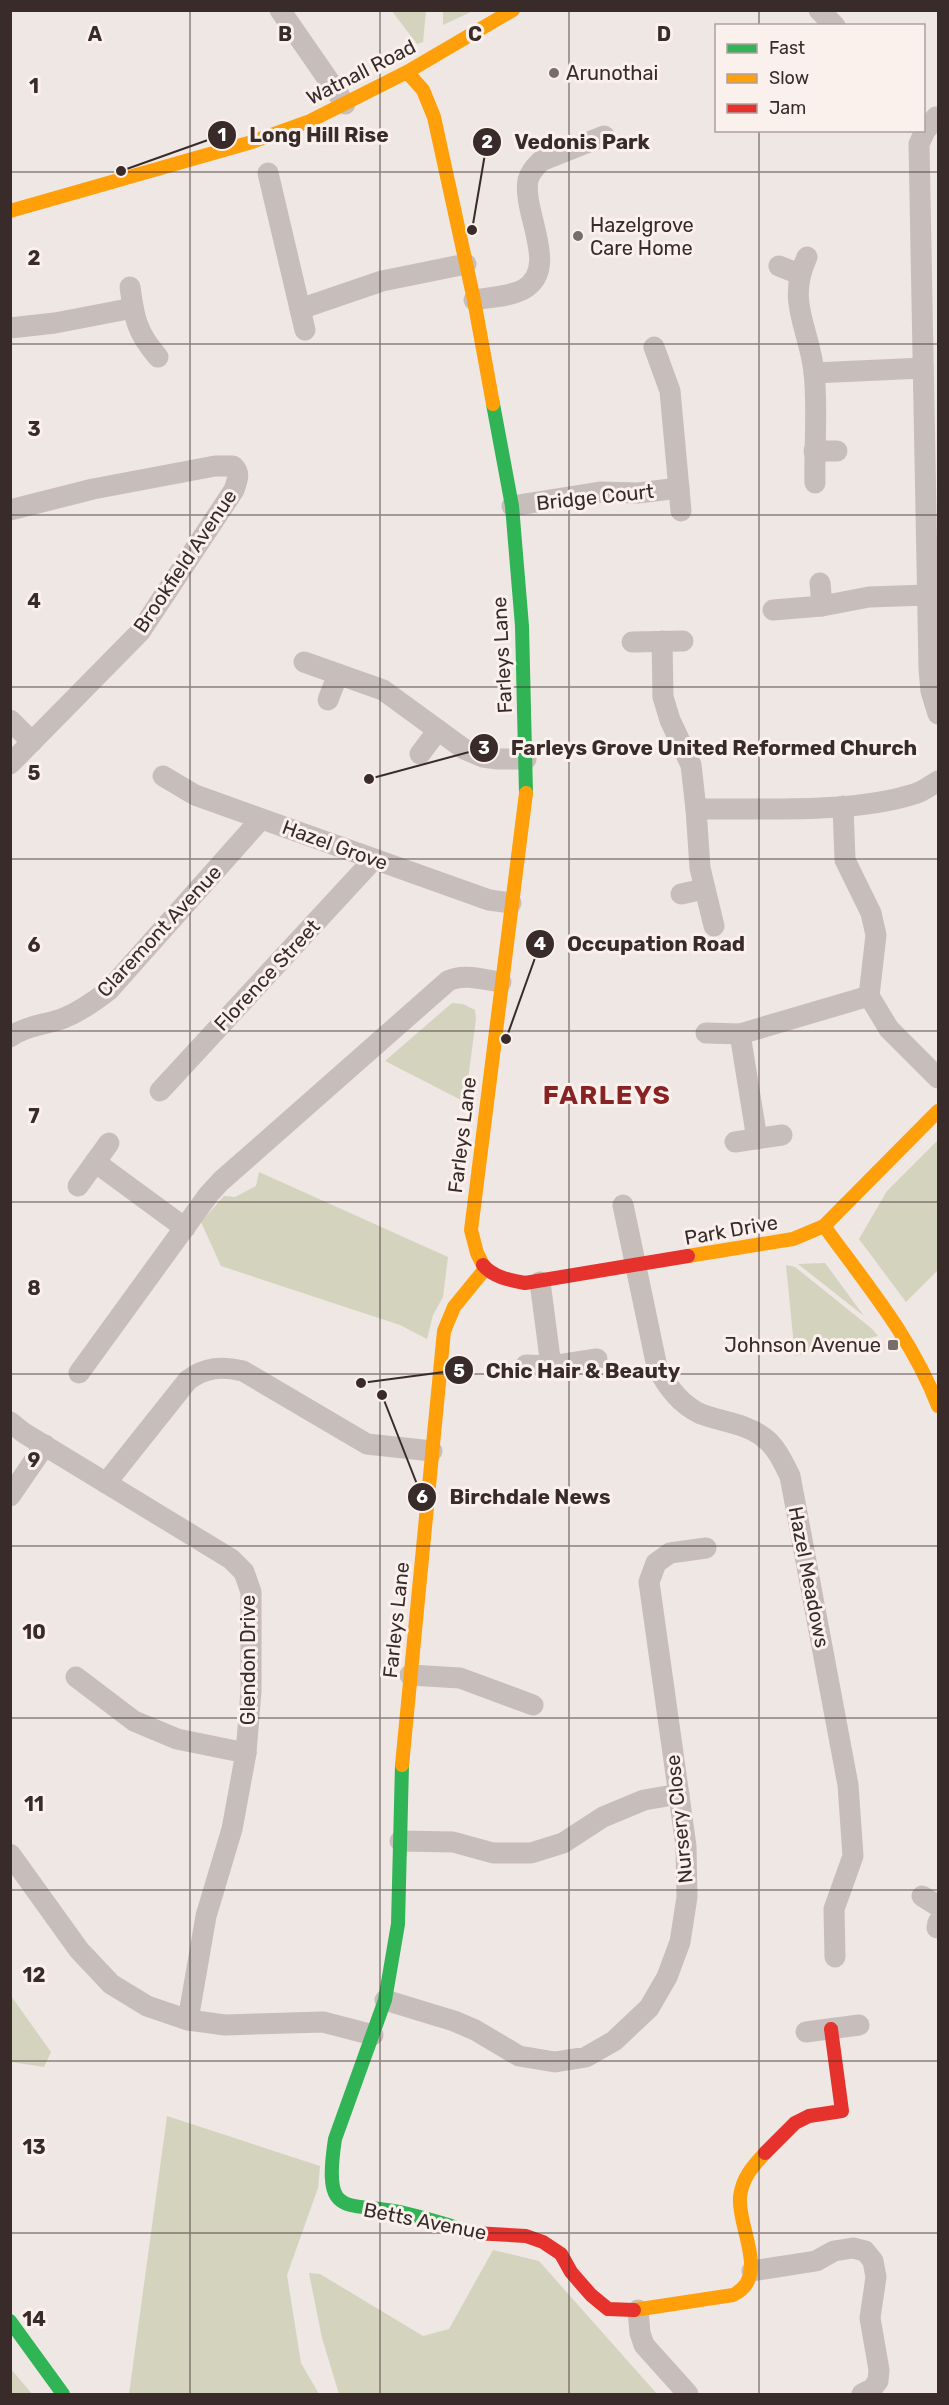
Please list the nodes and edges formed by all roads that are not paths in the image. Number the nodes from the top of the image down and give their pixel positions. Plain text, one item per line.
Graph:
1 (280, 10) edge
2 (513, 10) edge
3 (819, 10) edge
4 (833, 24) edge
5 (407, 72) junction
6 (345, 104) junction
7 (933, 114) edge
8 (925, 131) edge
9 (925, 132) edge
10 (604, 136) dead end
11 (268, 173) dead end
12 (10, 211) edge
13 (466, 264) junction
14 (779, 266) dead end
15 (474, 300) junction
16 (300, 309) junction
17 (10, 328) edge
18 (305, 330) dead end
19 (654, 347) dead end
20 (158, 357) dead end
21 (923, 368) junction
22 (814, 373) junction
23 (814, 451) junction
24 (837, 451) dead end
25 (814, 483) dead end
26 (679, 488) junction
27 (512, 506) junction
28 (10, 510) edge
29 (681, 511) dead end
30 (820, 583) dead end
31 (927, 595) junction
32 (822, 606) junction
33 (773, 610) dead end
34 (632, 642) dead end
35 (304, 662) dead end
36 (338, 674) junction
37 (328, 700) dead end
38 (939, 714) edge
39 (10, 720) edge
40 (438, 730) junction
41 (32, 742) junction
42 (420, 754) dead end
43 (526, 759) junction
44 (10, 764) edge
45 (163, 776) dead end
46 (939, 781) edge
47 (843, 806) junction
48 (696, 809) junction
49 (261, 819) junction
50 (374, 859) junction
51 (704, 889) junction
52 (681, 894) dead end
53 (511, 903) junction
54 (714, 926) dead end
55 (501, 982) junction
56 (869, 996) junction
57 (706, 1034) dead end
58 (740, 1034) junction
59 (10, 1037) edge
60 (939, 1078) edge
61 (160, 1091) dead end
62 (939, 1111) edge
63 (782, 1135) dead end
64 (757, 1139) junction
65 (735, 1142) dead end
66 (109, 1143) dead end
67 (95, 1162) junction
68 (78, 1186) dead end
69 (623, 1205) dead end
70 (824, 1226) junction
71 (185, 1228) junction
72 (636, 1266) junction
73 (485, 1269) junction
74 (540, 1282) junction
75 (597, 1359) dead end
76 (526, 1365) dead end
77 (551, 1366) junction
78 (79, 1373) dead end
79 (939, 1406) edge
80 (10, 1422) edge
81 (45, 1445) junction
82 (432, 1451) junction
83 (106, 1483) junction
84 (10, 1496) edge
85 (706, 1548) dead end
86 (410, 1675) junction
87 (76, 1677) dead end
88 (532, 1705) dead end
89 (246, 1753) junction
90 (679, 1794) junction
91 (400, 1841) junction
92 (10, 1854) edge
93 (835, 1957) dead end
94 (385, 2000) junction
95 (188, 2020) junction
96 (859, 2025) dead end
97 (831, 2029) junction
98 (806, 2032) dead end
99 (373, 2035) junction
100 (333, 2191) joint
101 (752, 2271) junction
102 (638, 2310) junction
103 (10, 2321) edge
104 (63, 2394) edge
105 (688, 2394) edge
106 (862, 2394) edge

1 - 6 street
2 - 5 street, Watnall Road
3 - 4 street
5 - 6 street, Watnall Road
5 - 13 street, Farleys Lane
6 - 12 street, Watnall Road
7 - 8 street
9 - 21 street
10 - 15 street
11 - 16 street
13 - 15 street, Farleys Lane
13 - 16 street
14 - 22 street
15 - 27 street, Farleys Lane
16 - 18 street
17 - 20 street
19 - 26 street, Bridge Court
21 - 22 street
21 - 31 street
22 - 23 street
23 - 24 street
23 - 25 street
26 - 27 street, Bridge Court
26 - 29 street, Bridge Court
27 - 43 street, Farleys Lane
28 - 41 street, Brookfield Avenue
30 - 32 street
31 - 32 street
31 - 38 street
32 - 33 street
34 - 48 street
35 - 36 street
36 - 37 street
36 - 40 street
39 - 41 street
40 - 42 street
40 - 43 street
41 - 44 street, Brookfield Avenue
43 - 53 street, Farleys Lane
45 - 49 street, Hazel Grove
46 - 47 street
47 - 48 street
47 - 56 street
48 - 51 street
49 - 50 street, Hazel Grove
49 - 59 street, Claremont Avenue
50 - 53 street, Hazel Grove
50 - 61 street, Florence Street
51 - 52 street
51 - 54 street
53 - 55 street, Farleys Lane
55 - 71 street
55 - 73 street, Farleys Lane
56 - 58 street
56 - 60 street
57 - 58 street
58 - 64 street
62 - 70 street, Park Drive
63 - 64 street
64 - 65 street
66 - 67 street
67 - 68 street
67 - 71 street
69 - 72 street, Hazel Meadows
70 - 72 street, Park Drive
70 - 79 street
71 - 78 street
72 - 74 street, Park Drive
72 - 93 street, Hazel Meadows
73 - 74 street, Park Drive
73 - 82 street, Farleys Lane
74 - 77 street
75 - 77 street
76 - 77 street
80 - 81 street, Glendon Drive
81 - 83 street, Glendon Drive
81 - 84 street
82 - 83 street
82 - 86 street, Farleys Lane
83 - 89 street, Glendon Drive
85 - 90 street, Nursery Close
86 - 88 street
86 - 91 street, Farleys Lane
87 - 89 street
89 - 95 street, Glendon Drive
90 - 91 street
90 - 94 street, Nursery Close
91 - 94 street, Farleys Lane
92 - 95 street
94 - 99 street, Farleys Lane
95 - 99 street
96 - 97 street
97 - 98 street
97 - 101 street
99 - 100 street, Farleys Lane
100 - 102 street, Betts Avenue
101 - 102 street, Betts Avenue
101 - 106 street
102 - 105 street
103 - 104 street

